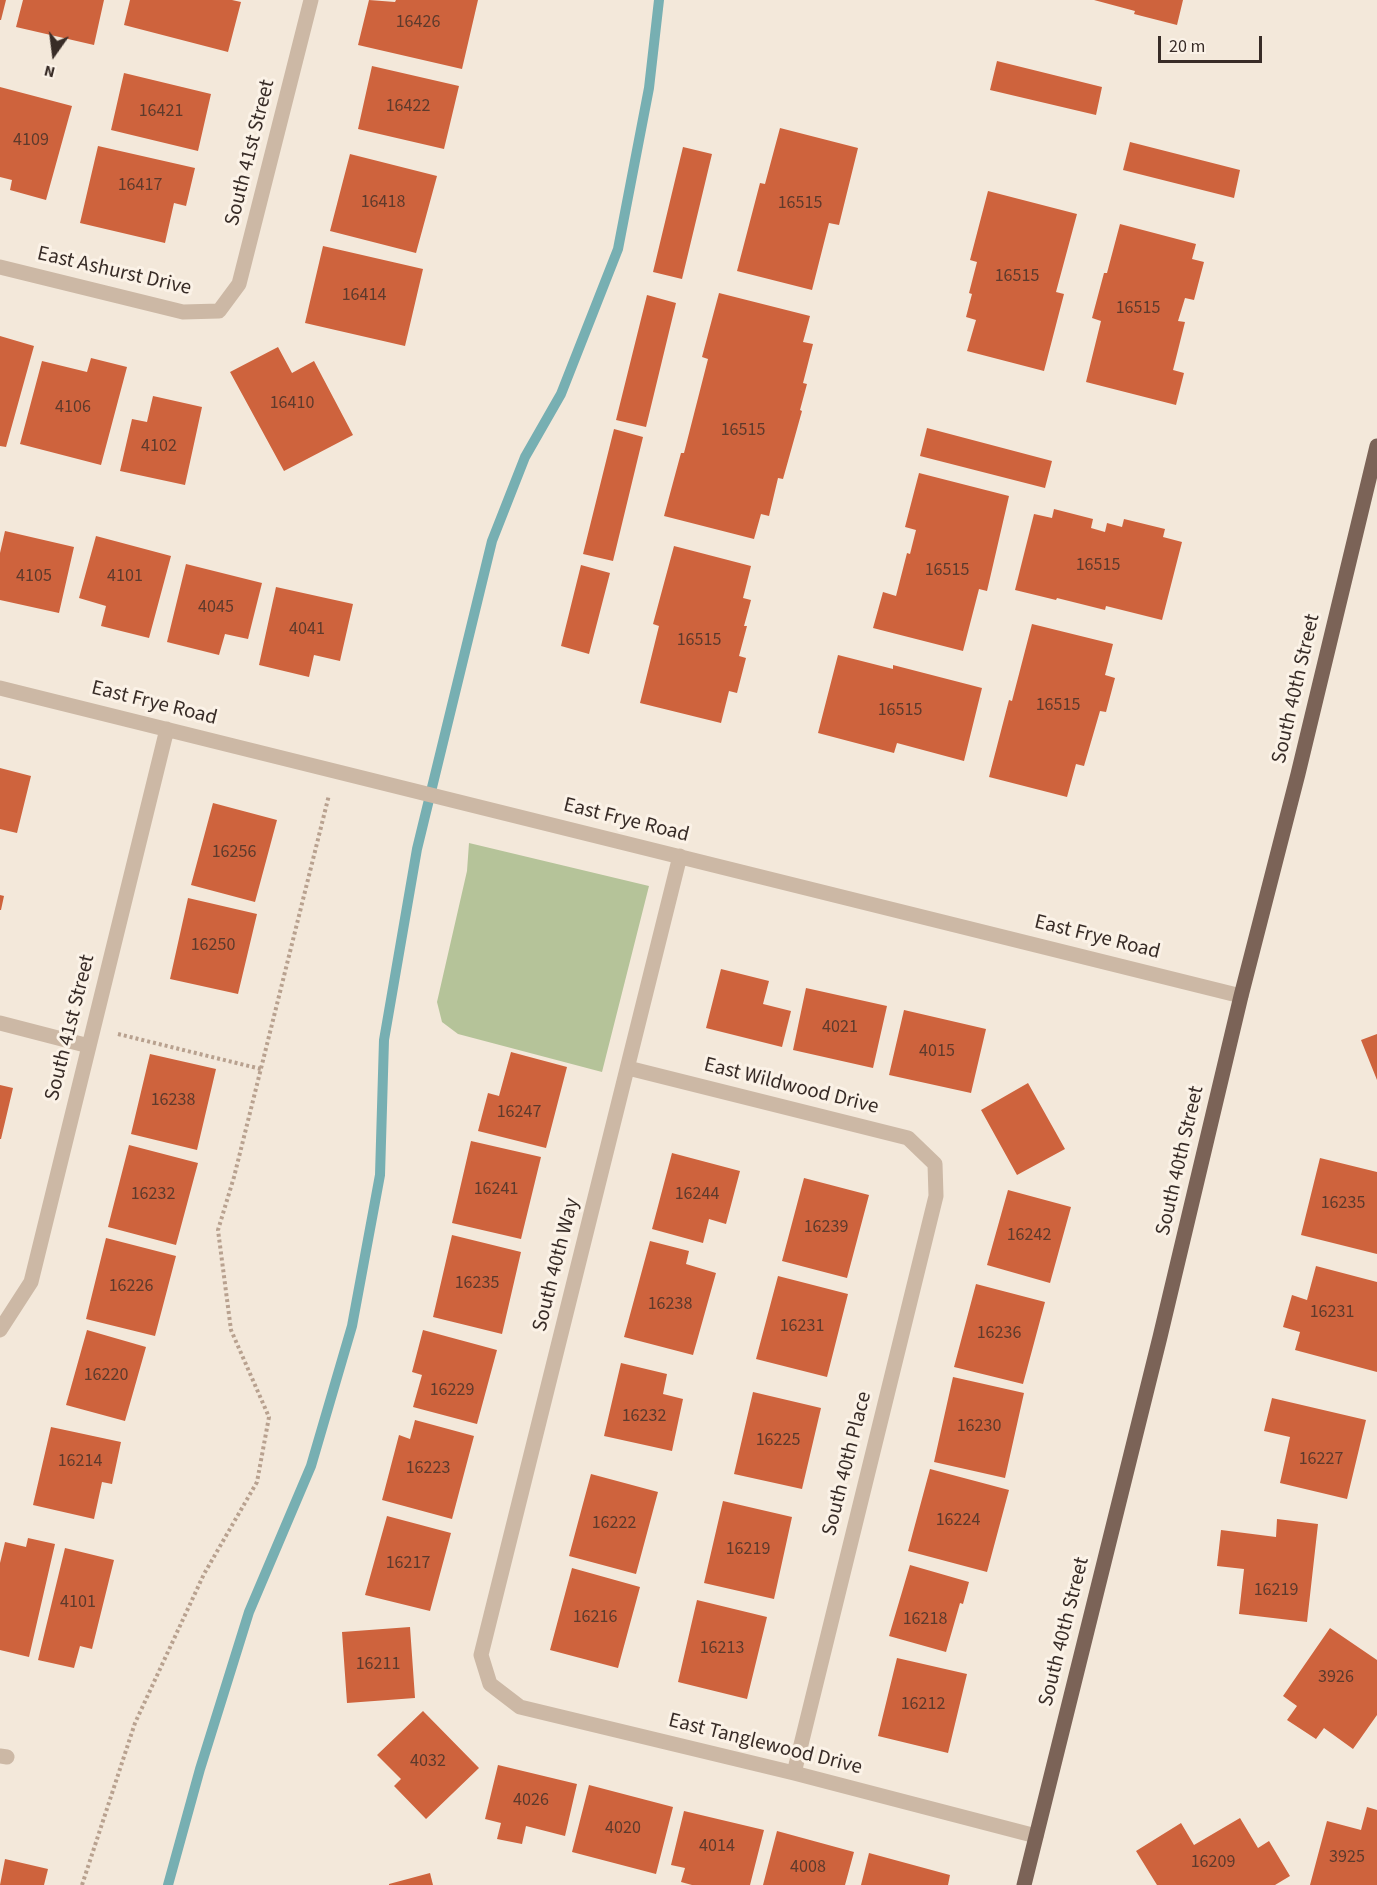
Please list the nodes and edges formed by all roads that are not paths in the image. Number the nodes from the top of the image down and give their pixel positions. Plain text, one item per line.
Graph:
1 (312, 0) edge
2 (0, 267) edge
3 (219, 311) joint
4 (1377, 446) edge
5 (0, 688) edge
6 (167, 729) junction
7 (680, 856) junction
8 (1241, 996) junction
9 (0, 1023) edge
10 (89, 1046) junction
11 (627, 1068) junction
12 (935, 1164) joint
13 (0, 1330) edge
14 (490, 1684) joint
15 (794, 1773) junction
16 (1036, 1836) junction
17 (1024, 1885) edge

1 - 3 street, South 41st Street
2 - 3 street, East Ashurst Drive
4 - 8 main road, South 40th Street
5 - 6 street, East Frye Road
6 - 7 street, East Frye Road
6 - 10 street, South 41st Street
7 - 8 street, East Frye Road
7 - 11 street, South 40th Way
8 - 16 main road, South 40th Street
9 - 10 street
10 - 13 street, South 41st Street
11 - 12 street, East Wildwood Drive
11 - 14 street, South 40th Way
12 - 15 street, South 40th Place
14 - 15 street, East Tanglewood Drive
15 - 16 street, East Tanglewood Drive
16 - 17 main road, South 40th Street

